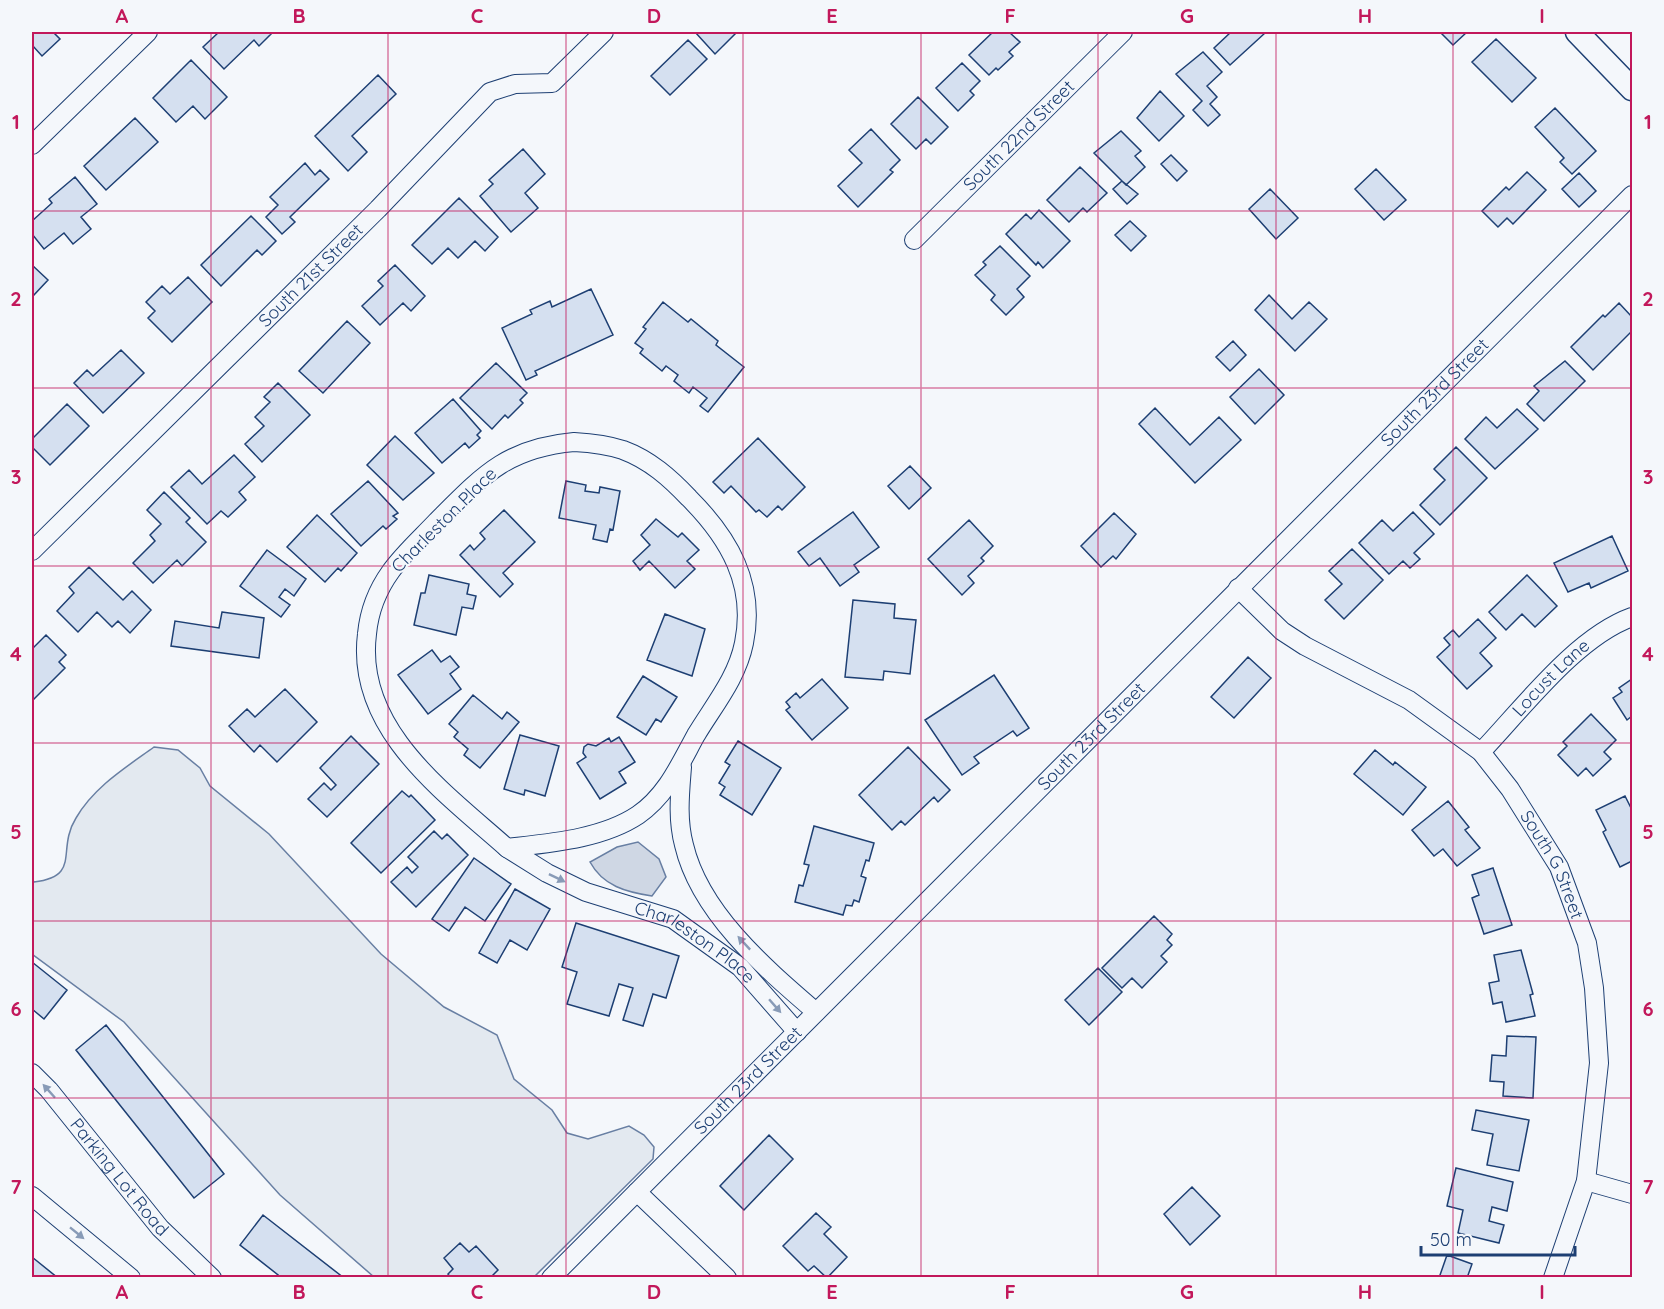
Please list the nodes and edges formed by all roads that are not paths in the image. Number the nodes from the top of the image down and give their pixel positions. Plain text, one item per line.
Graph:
1 (148, 32) edge
2 (604, 32) edge
3 (1123, 32) edge
4 (1577, 32) edge
5 (1632, 89) edge
6 (32, 145) edge
7 (1632, 195) edge
8 (914, 240) dead end
9 (32, 551) edge
10 (1238, 588) junction
11 (1632, 617) edge
12 (1481, 752) junction
13 (682, 764) junction
14 (507, 848) junction
15 (816, 1012) junction
16 (797, 1032) junction
17 (32, 1073) edge
18 (1586, 1181) junction
19 (638, 1192) junction
20 (1632, 1194) edge
21 (32, 1196) edge
22 (131, 1278) edge
23 (212, 1278) edge
24 (550, 1278) edge
25 (727, 1278) edge
26 (1553, 1278) edge

1 - 6 street
2 - 9 street, South 21st Street
3 - 8 street, South 22nd Street
4 - 5 street
7 - 10 street, South 23rd Street
10 - 12 street, South G Street
10 - 15 street, South 23rd Street
11 - 12 street, Locust Lane
12 - 18 street, South G Street
13 - 14 street, Charleston Place
13 - 14 street, Charleston Place
15 -> 13 street, Charleston Place
14 -> 16 street, Charleston Place
15 - 16 street, South 23rd Street
16 - 19 street, South 23rd Street
23 -> 17 street, Parking Lot Road
18 - 20 street
18 - 26 street, South G Street
19 - 24 street, South 23rd Street
19 - 25 street
21 -> 22 street

